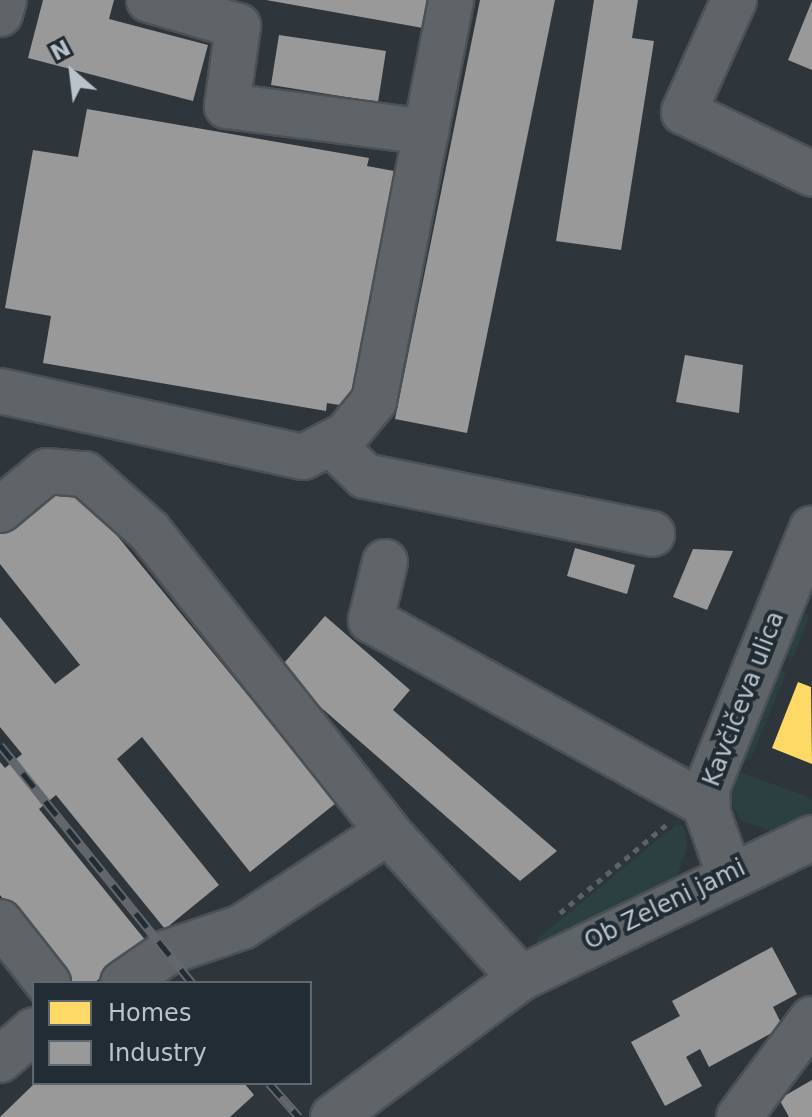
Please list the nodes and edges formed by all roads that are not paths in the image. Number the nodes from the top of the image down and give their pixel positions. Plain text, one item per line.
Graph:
1 (4, 0) edge
2 (149, 0) edge
3 (451, 0) edge
4 (734, 0) edge
5 (0, 14) edge
6 (426, 132) junction
7 (812, 174) edge
8 (0, 391) edge
9 (334, 446) junction
10 (0, 510) edge
11 (812, 528) edge
12 (652, 534) dead end
13 (385, 562) dead end
14 (706, 805) junction
15 (388, 832) junction
16 (812, 838) edge
17 (729, 873) junction
18 (0, 922) edge
19 (521, 978) junction
20 (46, 981) edge
21 (126, 981) edge
22 (812, 1019) edge
23 (32, 1032) edge
24 (0, 1060) edge
25 (333, 1117) edge
26 (739, 1117) edge

1 - 5 street
2 - 6 street
3 - 6 street
4 - 7 street
6 - 9 street
8 - 9 street
9 - 12 street
10 - 15 street
11 - 14 street, Kavčičeva ulica
13 - 14 street
14 - 17 street, Kavčičeva ulica
15 - 19 street
15 - 21 street
16 - 17 street, Ob Zeleni jami
17 - 19 street, Ob Zeleni jami
18 - 20 street
19 - 25 street, Ob Zeleni jami
22 - 26 street
23 - 24 street

